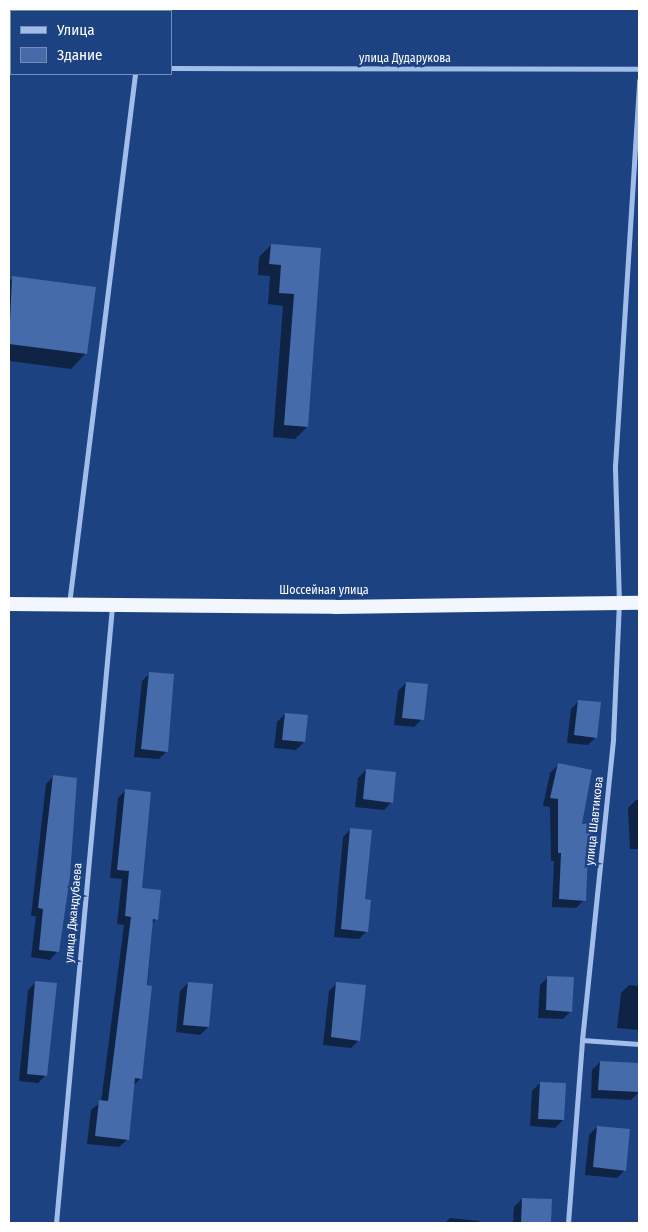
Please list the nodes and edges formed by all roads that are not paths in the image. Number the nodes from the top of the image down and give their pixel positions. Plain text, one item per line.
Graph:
1 (172, 68) edge
2 (639, 69) edge
3 (135, 75) edge
4 (639, 80) edge
5 (618, 603) junction
6 (639, 603) edge
7 (9, 604) edge
8 (69, 604) junction
9 (112, 604) junction
10 (582, 1040) junction
11 (639, 1044) edge
12 (56, 1223) edge
13 (568, 1223) edge

1 - 2 street, улица Дударукова
3 - 8 street
4 - 5 street, улица Шавтикова
5 - 6 highway, Шоссейная улица
5 - 9 highway, Шоссейная улица
5 - 10 street, улица Шавтикова
7 - 8 highway, Шоссейная улица
8 - 9 highway, Шоссейная улица
9 - 12 street, улица Джандубаева
10 - 11 street
10 - 13 street, улица Шавтикова

